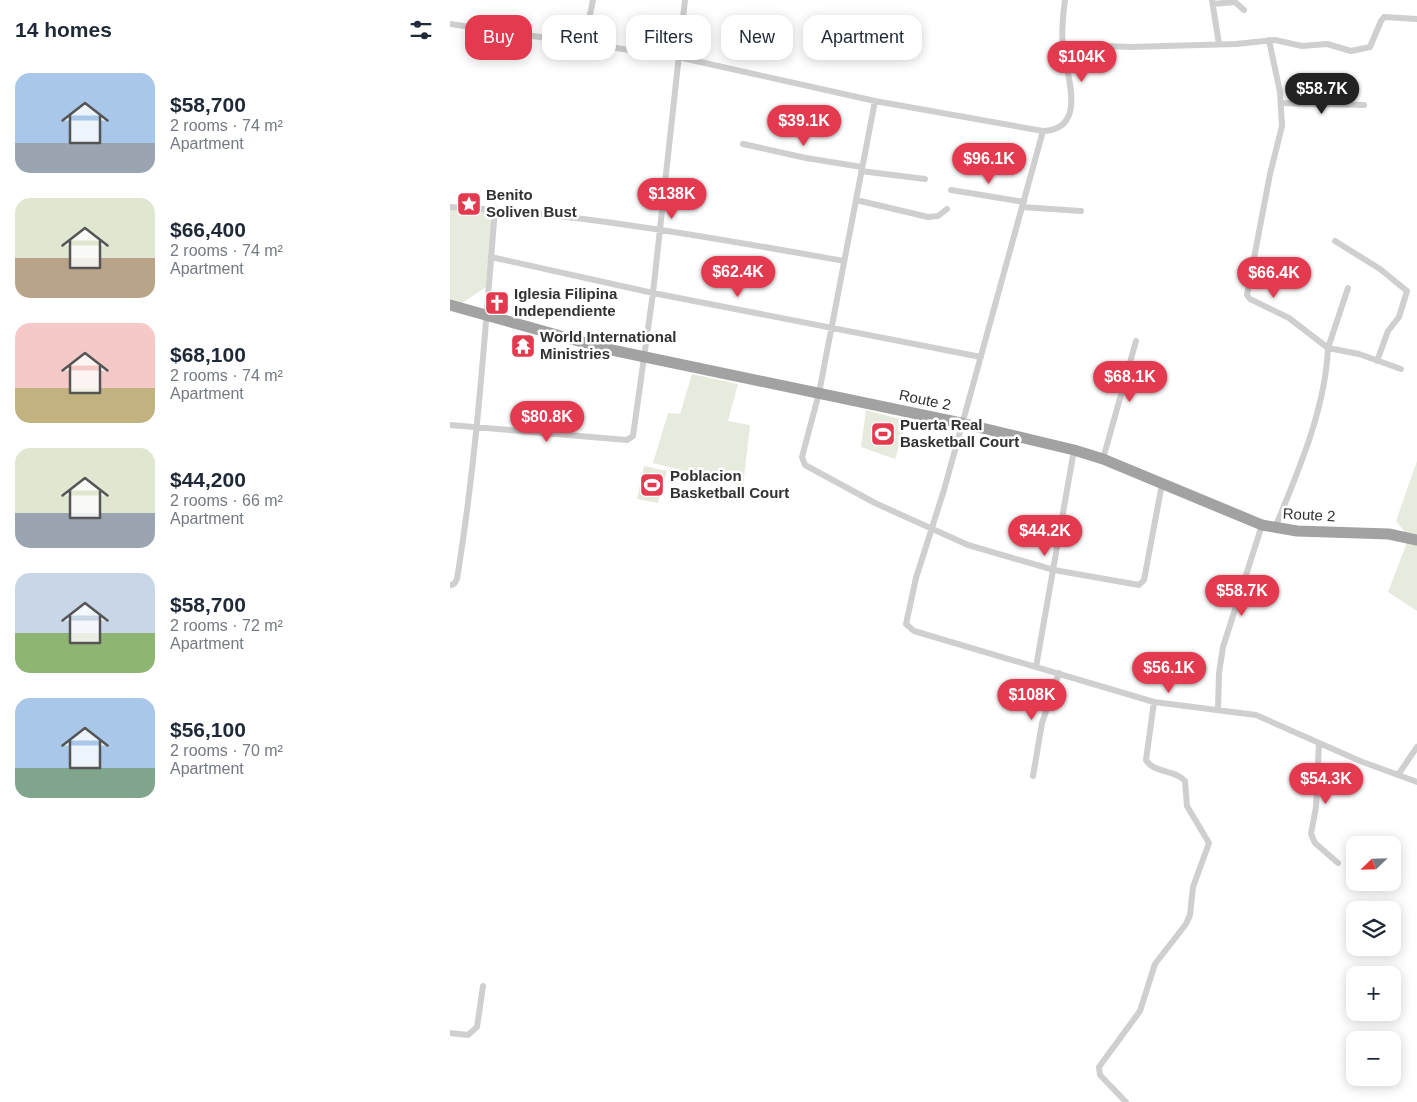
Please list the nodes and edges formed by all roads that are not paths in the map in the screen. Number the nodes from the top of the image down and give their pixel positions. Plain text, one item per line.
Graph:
1 (593, 0) edge
2 (685, 0) edge
3 (1064, 0) edge
4 (1213, 2) edge
5 (1244, 10) dead end
6 (590, 15) edge
7 (683, 15) edge
8 (1417, 19) edge
9 (450, 24) edge
10 (542, 38) edge
11 (1269, 40) junction
12 (1062, 44) junction
13 (1219, 44) junction
14 (678, 60) edge
15 (691, 60) edge
16 (875, 102) junction
17 (1281, 103) junction
18 (1364, 105) dead end
19 (1043, 131) junction
20 (743, 144) dead end
21 (862, 169) junction
22 (925, 179) dead end
23 (951, 190) dead end
24 (856, 200) junction
25 (1023, 204) junction
26 (450, 207) edge
27 (495, 209) junction
28 (947, 209) dead end
29 (1081, 211) dead end
30 (660, 229) junction
31 (1335, 241) dead end
32 (491, 257) junction
33 (844, 261) junction
34 (1348, 288) dead end
35 (653, 293) junction
36 (450, 305) edge
37 (488, 316) junction
38 (832, 327) junction
39 (1136, 341) dead end
40 (1328, 348) junction
41 (642, 356) junction
42 (981, 357) junction
43 (1377, 361) junction
44 (1401, 369) dead end
45 (819, 393) junction
46 (961, 423) junction
47 (450, 425) edge
48 (478, 426) junction
49 (1074, 450) junction
50 (1103, 459) junction
51 (1162, 484) junction
52 (1262, 525) junction
53 (1275, 528) junction
54 (932, 530) junction
55 (1417, 540) edge
56 (1054, 570) junction
57 (450, 585) edge
58 (1036, 666) junction
59 (1059, 673) junction
60 (1154, 702) junction
61 (1218, 709) junction
62 (1319, 743) junction
63 (1417, 747) edge
64 (1398, 775) junction
65 (1033, 776) dead end
66 (1417, 782) edge
67 (1338, 863) dead end
68 (483, 986) dead end
69 (450, 1033) edge
70 (1126, 1102) edge

1 - 6 street
2 - 7 street
3 - 12 street
4 - 5 street
4 - 13 street
8 - 11 street
9 - 10 street
11 - 13 street
11 - 17 street
12 - 13 street
12 - 19 street
14 - 30 street
15 - 16 street
16 - 19 street
16 - 21 street
17 - 18 street
17 - 40 street
19 - 25 street
20 - 21 street
21 - 22 street
21 - 24 street
23 - 25 street
24 - 28 street
24 - 33 street
25 - 29 street
25 - 42 street
26 - 27 street
27 - 30 street
27 - 32 street
30 - 33 street
30 - 35 street
31 - 43 street
32 - 35 street
32 - 37 street
33 - 38 street
34 - 40 street
35 - 38 street
35 - 41 street
36 - 37 highway, Route 2
37 - 41 highway, Route 2
37 - 48 street
38 - 42 street
38 - 45 street
39 - 50 street
40 - 43 street
40 - 53 street
41 - 45 highway, Route 2
41 - 48 street
42 - 46 street
43 - 44 street
45 - 46 highway, Route 2
45 - 54 street
46 - 49 highway, Route 2
46 - 54 street
47 - 48 street
48 - 57 street
49 - 50 highway, Route 2
49 - 56 street
50 - 51 highway, Route 2
51 - 52 highway, Route 2
51 - 56 street
52 - 53 highway, Route 2
52 - 61 street
53 - 55 highway, Route 2
54 - 56 street
54 - 58 street
56 - 58 street
58 - 59 street
59 - 60 street
59 - 65 street
60 - 61 street
60 - 70 street
61 - 62 street
62 - 64 street
62 - 67 street
63 - 64 street
64 - 66 street
68 - 69 street

